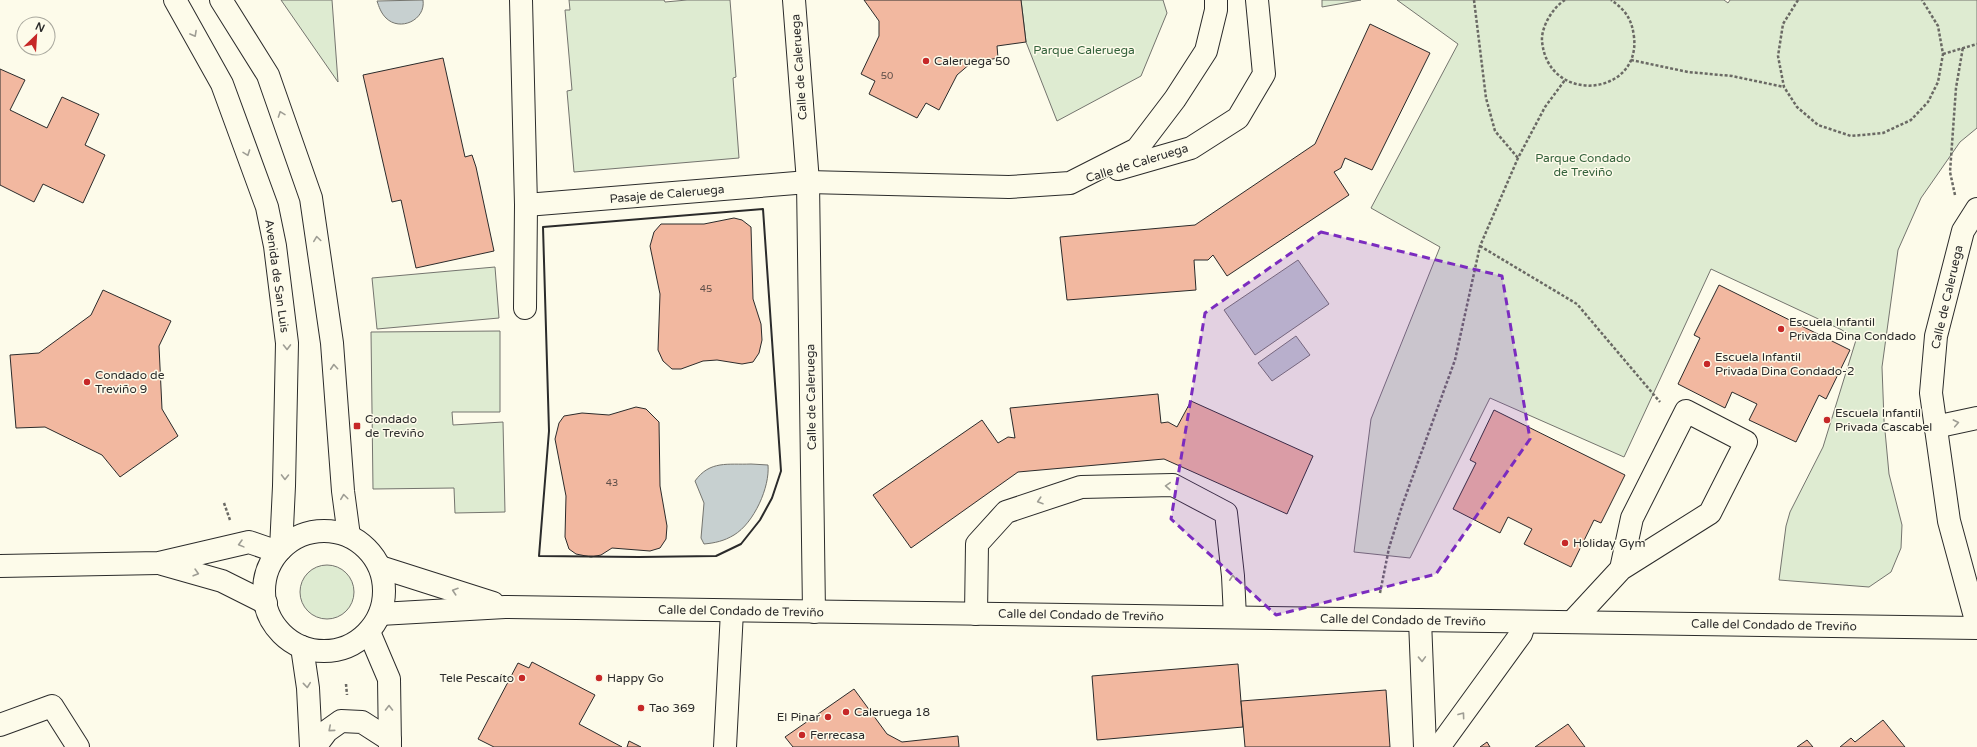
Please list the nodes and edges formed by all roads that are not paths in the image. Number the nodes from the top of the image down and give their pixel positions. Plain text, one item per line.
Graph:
1 (176, 0) edge
2 (221, 0) edge
3 (521, 0) edge
4 (794, 0) edge
5 (1216, 0) edge
6 (1257, 0) edge
7 (808, 182) junction
8 (1070, 183) junction
9 (526, 205) junction
10 (1977, 209) edge
11 (525, 308) dead end
12 (1977, 418) edge
13 (1935, 427) junction
14 (349, 536) junction
15 (279, 550) junction
16 (158, 563) junction
17 (0, 566) edge
18 (380, 567) junction
19 (1621, 569) junction
20 (266, 603) junction
21 (505, 607) junction
22 (732, 611) junction
23 (814, 612) junction
24 (976, 614) junction
25 (1235, 617) junction
26 (1420, 620) junction
27 (1525, 622) junction
28 (1572, 622) junction
29 (374, 623) junction
30 (1977, 624) edge
31 (1977, 628) edge
32 (302, 647) junction
33 (0, 725) edge
34 (390, 743) edge
35 (78, 747) edge
36 (311, 747) edge
37 (315, 747) edge
38 (725, 747) edge
39 (1425, 747) edge
40 (1439, 747) edge

1 -> 15 street, Avenida de San Luis
14 -> 2 street
3 - 9 street
4 - 7 street, Calle de Caleruega
5 - 8 street, Calle de Caleruega
6 - 8 street, Calle de Caleruega
7 - 8 street, Calle de Caleruega
7 - 9 street, Pasaje de Caleruega
7 - 23 street, Calle de Caleruega
9 - 11 street
10 - 13 street, Calle de Caleruega
13 -> 12 street
13 - 30 street, Calle de Caleruega
14 - 15 street
14 - 18 street
15 -> 16 street
15 - 20 street
16 - 17 street
16 -> 20 street
21 -> 18 street, Calle del Condado de Treviño
18 - 29 street
19 - 19 street
19 - 28 street
20 - 32 street
21 - 22 street, Calle del Condado de Treviño
21 - 29 street, Calle del Condado de Treviño
22 - 23 street, Calle del Condado de Treviño
22 - 38 street
23 - 24 street, Calle del Condado de Treviño
24 - 25 street, Calle del Condado de Treviño
25 -> 24 street
25 - 26 street, Calle del Condado de Treviño
26 - 27 street, Calle del Condado de Treviño
26 -> 39 street
27 - 28 street, Calle del Condado de Treviño
40 -> 27 street
28 - 31 street, Calle del Condado de Treviño
29 - 32 street
34 -> 29 street
32 -> 36 street
33 - 35 street
34 -> 37 street

